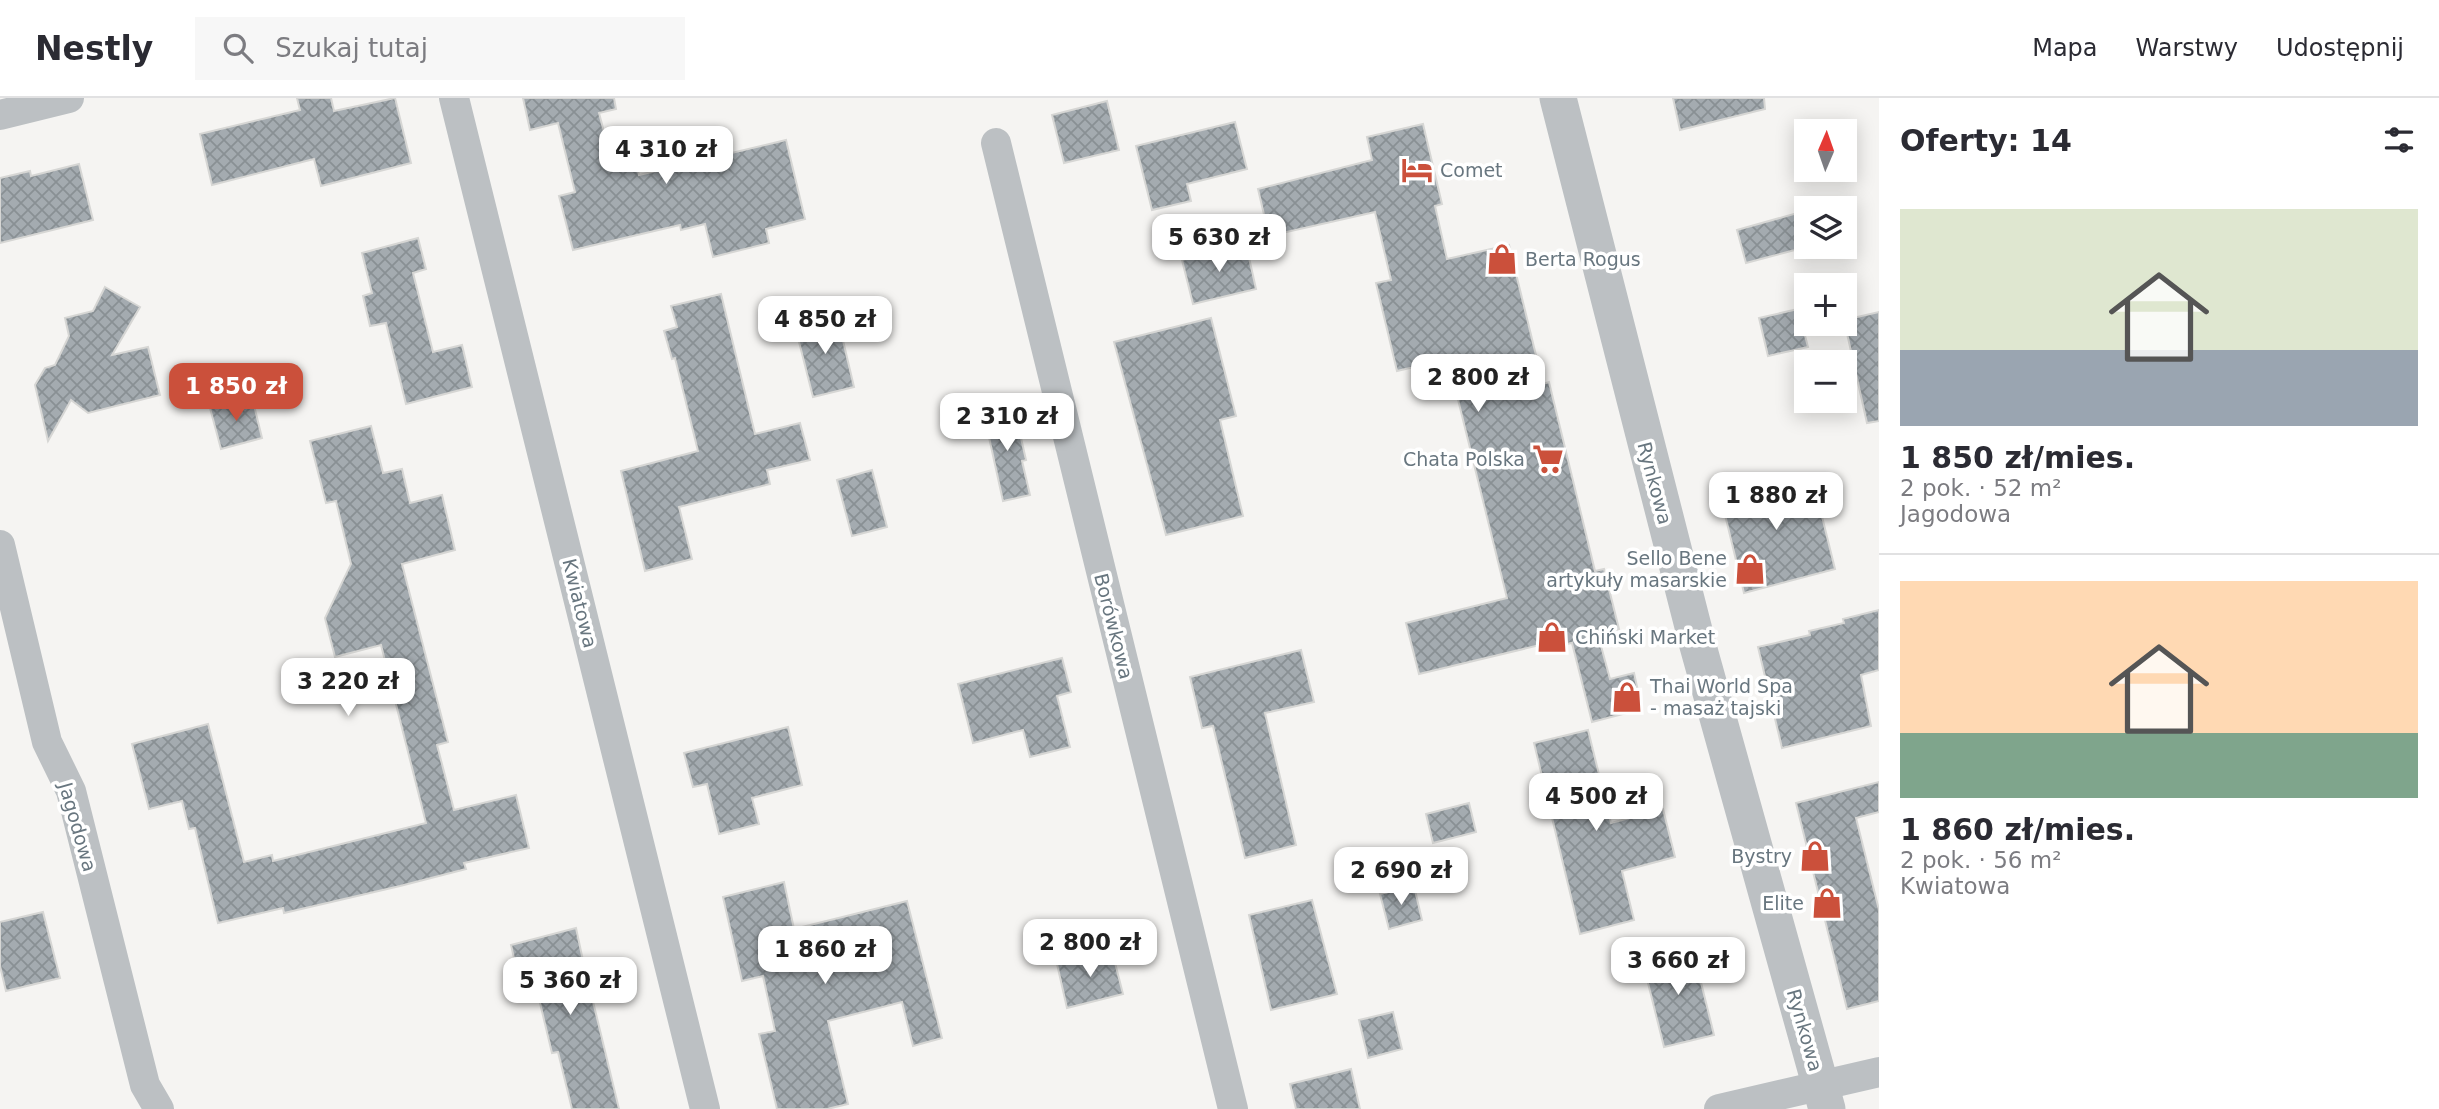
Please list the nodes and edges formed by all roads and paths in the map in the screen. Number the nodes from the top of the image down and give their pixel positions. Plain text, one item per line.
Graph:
1 (69, 98) edge
2 (454, 98) edge
3 (1558, 98) edge
4 (0, 115) edge
5 (996, 143) dead end
6 (0, 545) edge
7 (1879, 1072) edge
8 (1824, 1097) edge
9 (159, 1109) edge
10 (705, 1109) edge
11 (1233, 1109) edge
12 (1718, 1109) edge

1 - 4 street
2 - 10 street, Kwiatowa
3 - 8 street, Rynkowa
5 - 11 street, Borówkowa
6 - 9 street, Jagodowa
7 - 8 street
8 - 12 street

